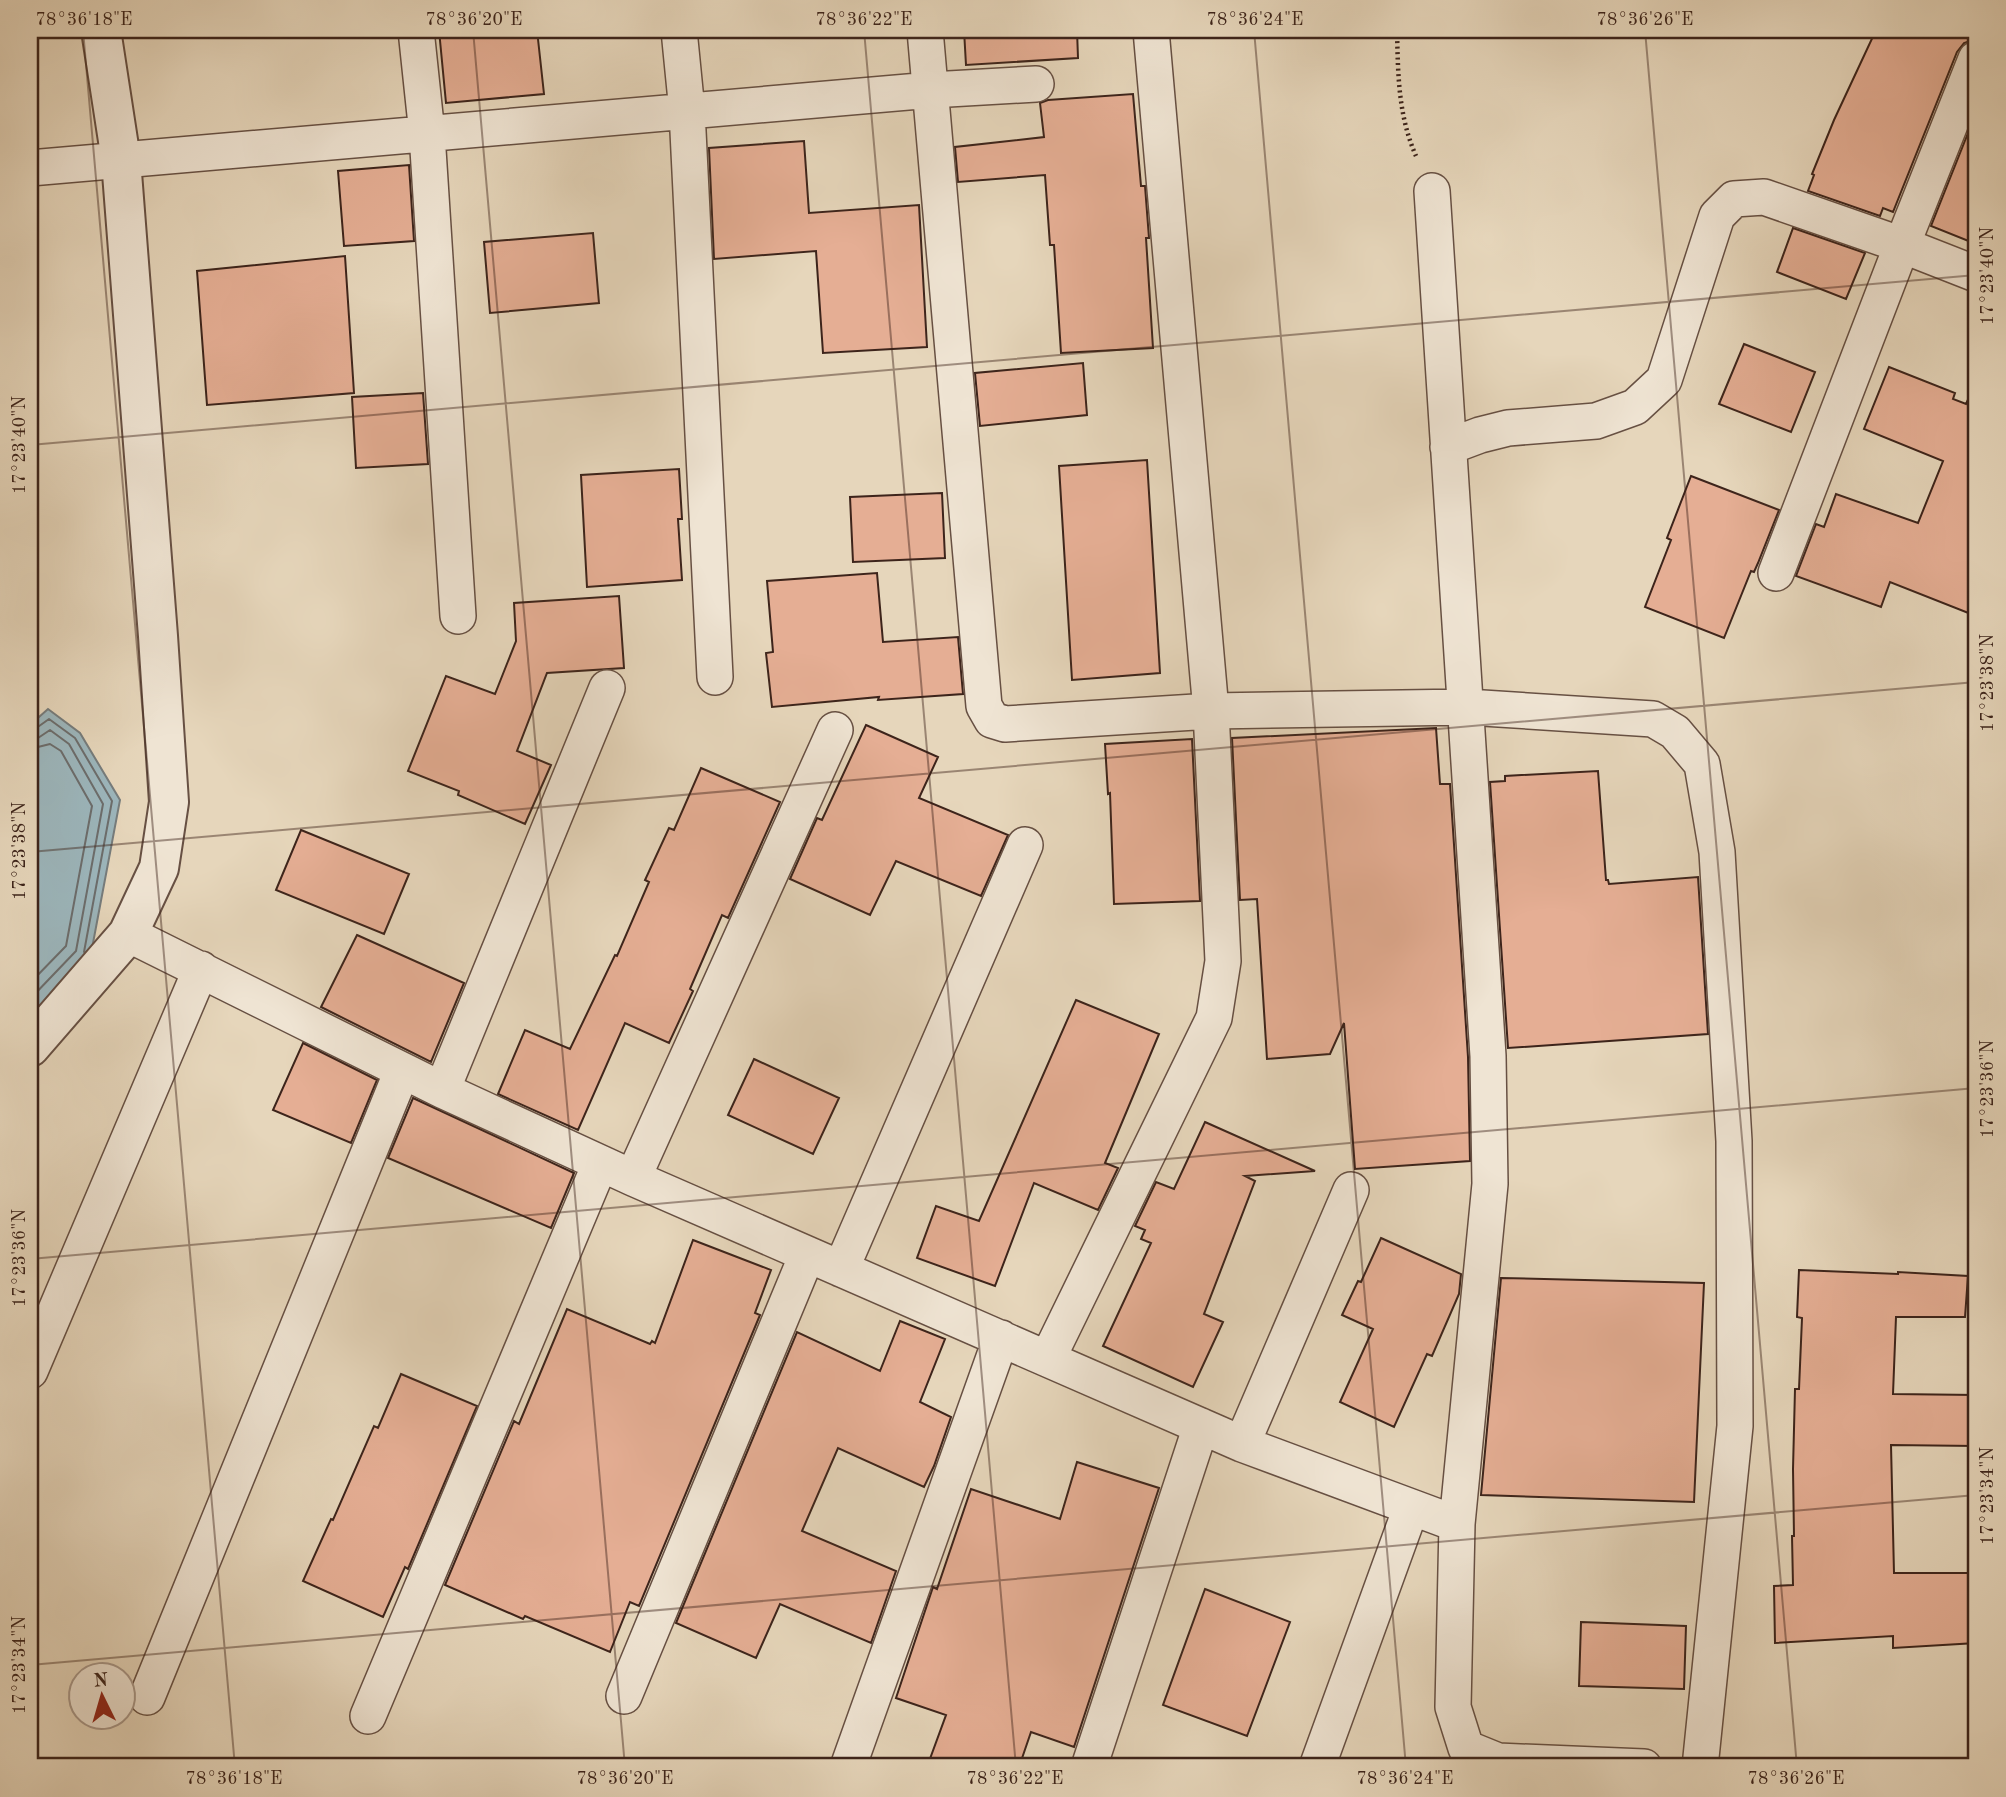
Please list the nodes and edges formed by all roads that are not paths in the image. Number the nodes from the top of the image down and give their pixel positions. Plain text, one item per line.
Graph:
1 (101, 30) edge
2 (416, 30) edge
3 (679, 30) edge
4 (925, 30) edge
5 (1151, 30) edge
6 (1976, 59) edge
7 (1036, 84) dead end
8 (931, 90) junction
9 (687, 111) junction
10 (427, 134) junction
11 (121, 160) junction
12 (30, 168) edge
13 (1432, 191) road end
14 (1902, 245) junction
15 (1976, 274) edge
16 (1448, 447) junction
17 (1776, 573) dead end
18 (458, 616) dead end
19 (715, 677) dead end
20 (607, 688) dead end
21 (1467, 707) junction
22 (1211, 711) junction
23 (835, 730) dead end
24 (1025, 845) dead end
25 (128, 934) junction
26 (201, 969) junction
27 (30, 1047) edge
28 (402, 1070) junction
29 (442, 1090) junction
30 (600, 1164) junction
31 (633, 1178) junction
32 (1351, 1189) dead end
33 (807, 1255) junction
34 (841, 1269) junction
35 (1001, 1338) junction
36 (1048, 1358) junction
37 (30, 1371) edge
38 (1201, 1426) junction
39 (1242, 1444) junction
40 (1411, 1508) junction
41 (1457, 1524) junction
42 (624, 1696) dead end
43 (147, 1697) dead end
44 (368, 1716) dead end
45 (848, 1767) edge
46 (1089, 1767) edge
47 (1317, 1767) edge
48 (1644, 1767) edge
49 (1700, 1767) edge

1 - 11 street
2 - 10 street
3 - 9 street
4 - 8 street
5 - 22 street
6 - 14 street
7 - 8 street
8 - 9 street
8 - 22 street
9 - 10 street
9 - 19 street
10 - 11 street
10 - 18 street
11 - 12 street
11 - 25 street
13 - 16 street
14 - 15 street
14 - 16 street
14 - 17 street
16 - 21 street
20 - 29 street
21 - 22 street
21 - 41 street
21 - 49 street
22 - 36 street
23 - 31 street
24 - 34 street
25 - 26 street
25 - 27 street
26 - 28 street
26 - 37 street
28 - 29 street
28 - 43 street
29 - 30 street
30 - 31 street
30 - 44 street
31 - 33 street
32 - 39 street
33 - 34 street
33 - 42 street
34 - 35 street
35 - 36 street
35 - 45 street
36 - 38 street
38 - 39 street
38 - 46 street
39 - 40 street
40 - 41 street
40 - 47 street
41 - 48 street

